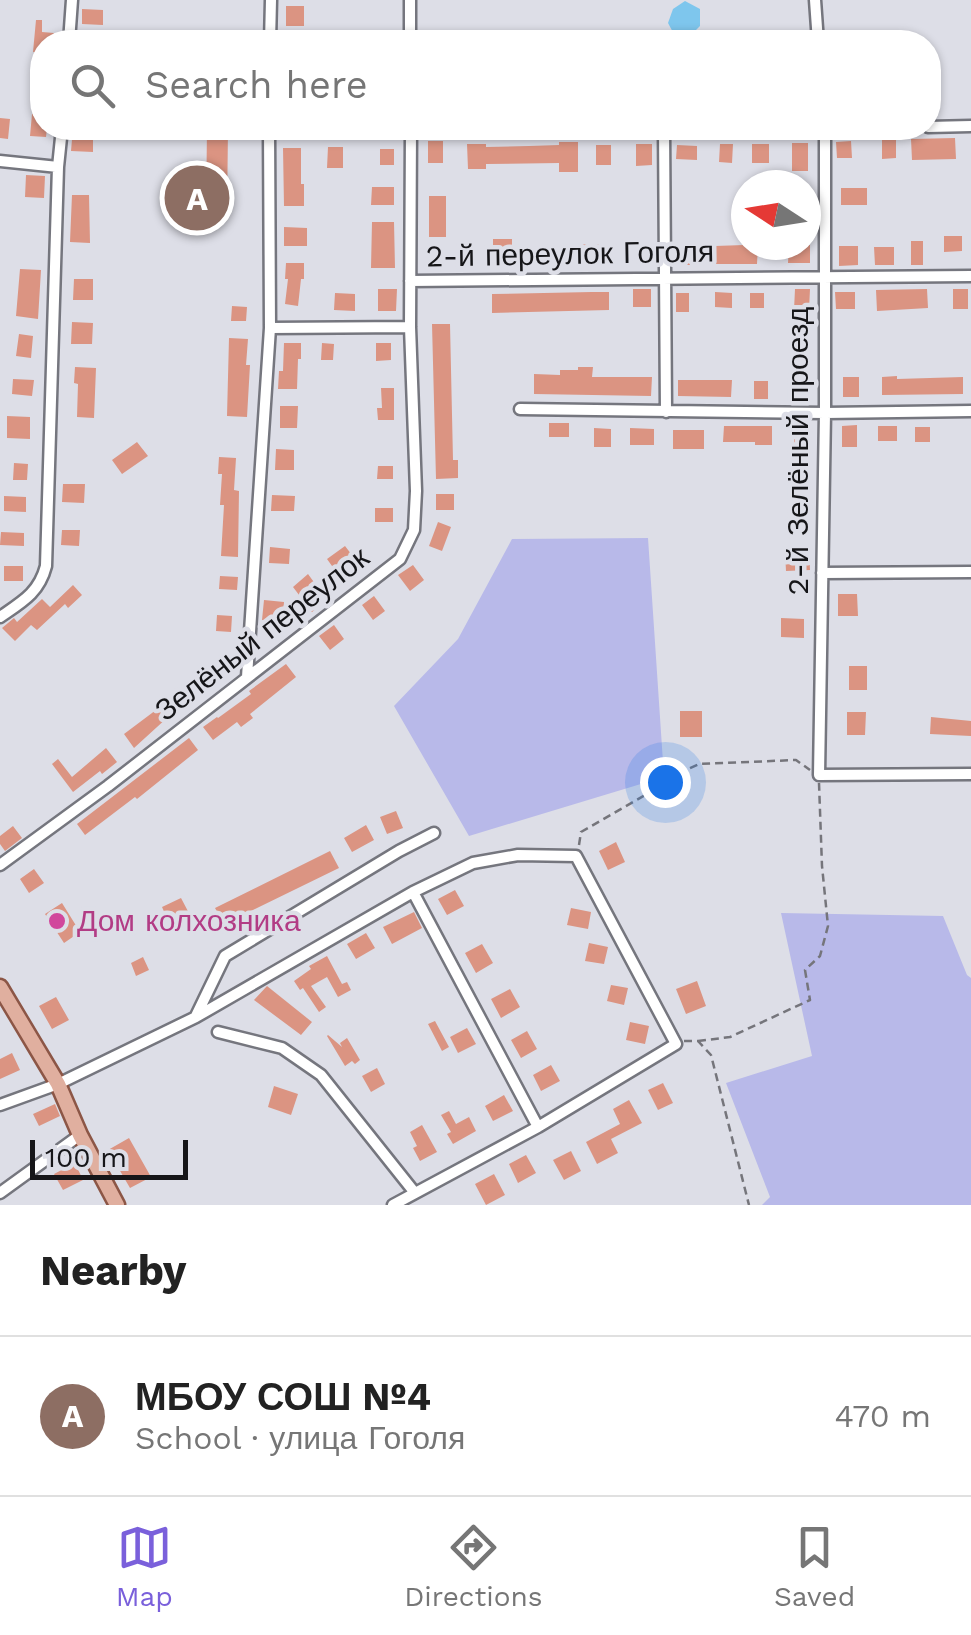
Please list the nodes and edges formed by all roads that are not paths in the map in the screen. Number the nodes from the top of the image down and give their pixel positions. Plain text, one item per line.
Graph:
1 (72, 0) edge
2 (271, 0) edge
3 (410, 0) edge
4 (815, 0) edge
5 (70, 30) edge
6 (270, 30) edge
7 (410, 30) edge
8 (817, 30) edge
9 (971, 126) edge
10 (941, 127) edge
11 (61, 140) edge
12 (269, 140) edge
13 (411, 140) edge
14 (664, 140) edge
15 (825, 140) edge
16 (0, 161) edge
17 (58, 167) junction
18 (971, 276) edge
19 (665, 277) junction
20 (824, 278) junction
21 (410, 281) junction
22 (410, 327) junction
23 (270, 328) junction
24 (520, 409) dead end
25 (971, 411) edge
26 (666, 412) junction
27 (825, 413) junction
28 (971, 572) edge
29 (822, 573) junction
30 (0, 617) edge
31 (247, 676) junction
32 (971, 774) edge
33 (434, 833) dead end
34 (0, 865) edge
35 (413, 892) junction
36 (0, 986) edge
37 (196, 1017) junction
38 (218, 1032) dead end
39 (58, 1084) junction
40 (0, 1105) edge
41 (538, 1127) junction
42 (80, 1135) junction
43 (0, 1193) edge
44 (415, 1194) junction
45 (117, 1205) edge
46 (393, 1205) edge

1 - 5 street
2 - 6 street
3 - 7 street
4 - 8 street
9 - 10 street
11 - 17 street
12 - 23 street
13 - 21 street, Зелёный переулок
14 - 19 street
15 - 20 street, 2-й Зелёный проезд
16 - 17 street
17 - 30 street
18 - 20 street, 2-й переулок Гоголя
19 - 20 street, 2-й переулок Гоголя
19 - 21 street, 2-й переулок Гоголя
19 - 26 street
20 - 27 street, 2-й Зелёный проезд
21 - 22 street, Зелёный переулок
22 - 23 street
22 - 31 street, Зелёный переулок
23 - 31 street
24 - 26 street
25 - 27 street
26 - 27 street
27 - 29 street, 2-й Зелёный проезд
28 - 29 street
29 - 32 street, 2-й Зелёный проезд
31 - 34 street, Зелёный переулок
33 - 37 street
35 - 37 street
35 - 41 street
35 - 41 street
36 - 39 main road
37 - 39 street
38 - 44 street
39 - 40 street
39 - 42 main road
41 - 44 street
42 - 43 street
42 - 45 main road
44 - 46 street

